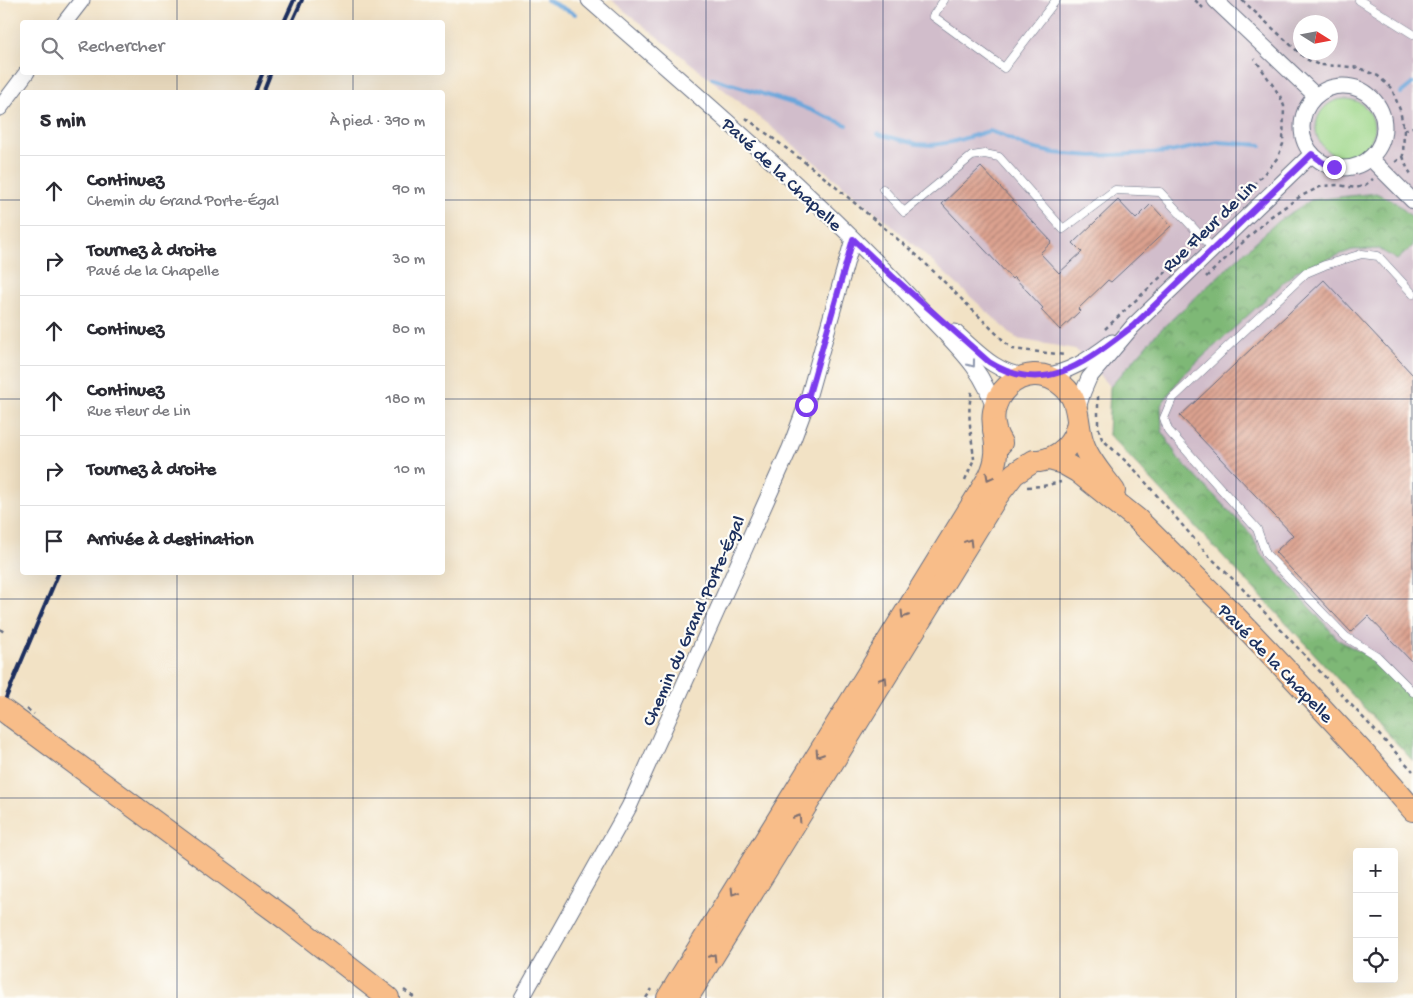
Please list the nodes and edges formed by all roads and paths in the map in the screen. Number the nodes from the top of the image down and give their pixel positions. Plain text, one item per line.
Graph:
1 (82, 0) edge
2 (589, 0) edge
3 (944, 0) edge
4 (1056, 0) edge
5 (1195, 0) edge
6 (1360, 0) edge
7 (1211, 7) edge
8 (67, 20) edge
9 (1413, 34) edge
10 (1255, 59) dead end
11 (25, 75) edge
12 (1315, 95) junction
13 (0, 108) edge
14 (745, 117) dead end
15 (1413, 126) edge
16 (1404, 130) dead end
17 (1312, 154) junction
18 (1403, 156) dead end
19 (1370, 158) junction
20 (1413, 177) edge
21 (883, 189) dead end
22 (1413, 201) edge
23 (1202, 237) junction
24 (853, 239) junction
25 (1213, 248) junction
26 (892, 276) junction
27 (1413, 294) edge
28 (1133, 326) junction
29 (1105, 329) dead end
30 (1012, 349) dead end
31 (1035, 376) junction
32 (1078, 417) junction
33 (994, 420) junction
34 (1102, 439) dead end
35 (1041, 460) junction
36 (1136, 519) junction
37 (0, 629) edge
38 (4, 632) dead end
39 (1413, 692) edge
40 (6, 712) edge
41 (1413, 771) edge
42 (1413, 810) edge
43 (388, 998) edge
44 (522, 998) edge
45 (668, 998) edge
46 (687, 998) edge

1 - 8 street
2 - 24 street, Pavé de la Chapelle
3 - 4 lane
5 - 7 path
6 - 9 lane
7 - 12 street
10 - 23 path
11 - 13 street
12 - 17 street
12 - 19 street
14 - 30 path
15 - 16 path
17 - 19 street
17 - 25 street, Rue Fleur de Lin
18 - 20 path
19 - 22 street
21 - 23 lane
23 - 25 lane
23 - 29 path
24 - 26 street, Pavé de la Chapelle
24 - 44 street, Chemin du Grand Porte-Égal
25 - 28 street, Rue Fleur de Lin
26 - 31 street
26 -> 33 street, Pavé de la Chapelle
27 - 39 lane
28 - 31 street, Rue Fleur de Lin
28 - 32 street, Rue Fleur de Lin
31 - 32 main road, Pavé de la Chapelle
31 - 33 main road
32 - 35 main road
32 - 36 main road, Pavé de la Chapelle
33 - 35 main road, Pavé de la Chapelle
33 -> 45 main road
34 - 41 path
35 - 36 main road, Pavé de la Chapelle
46 -> 35 main road
36 - 42 main road, Pavé de la Chapelle
37 - 38 path
40 - 43 main road

